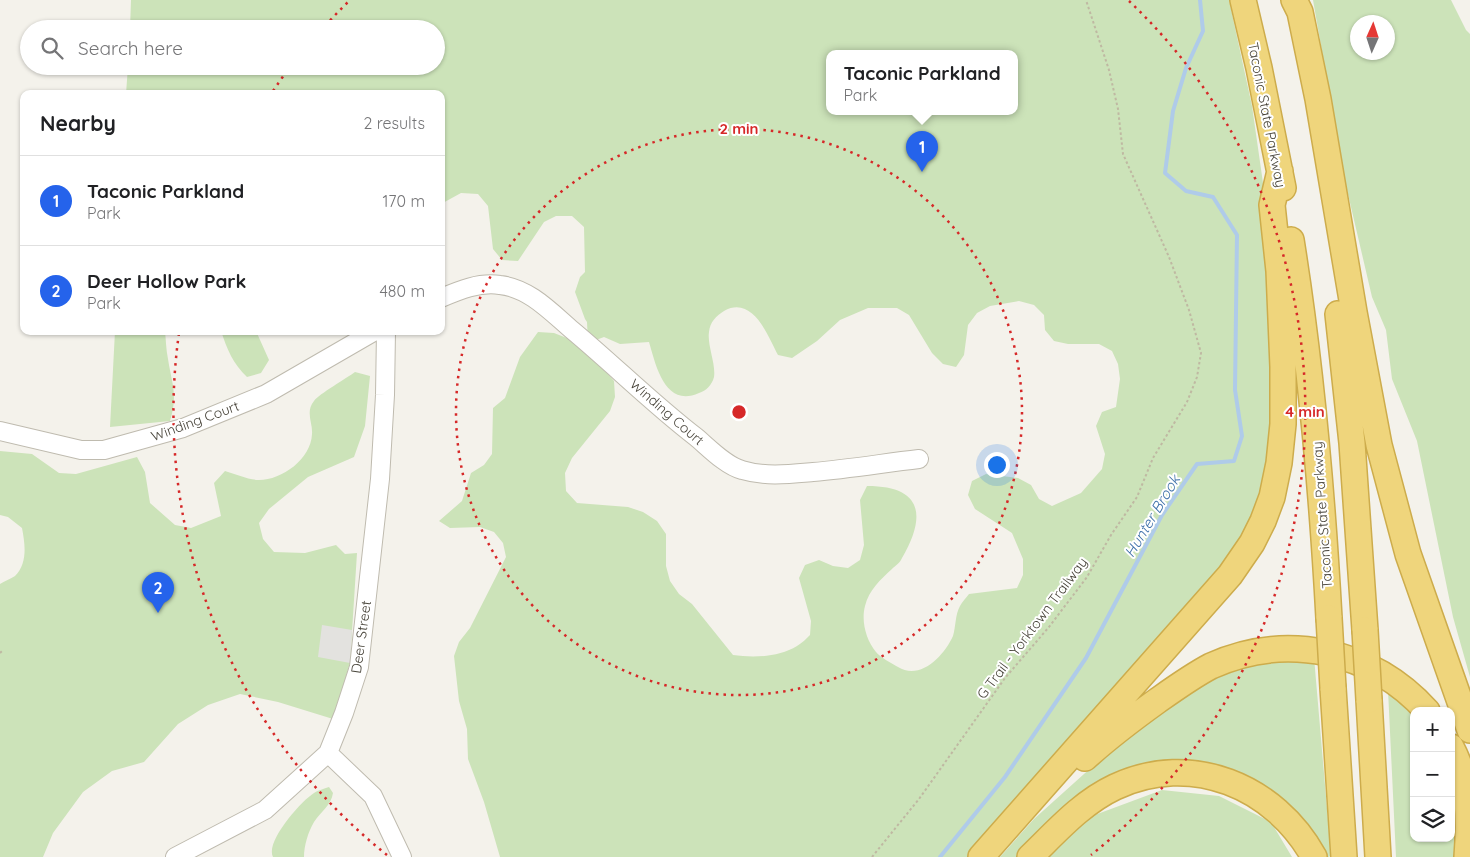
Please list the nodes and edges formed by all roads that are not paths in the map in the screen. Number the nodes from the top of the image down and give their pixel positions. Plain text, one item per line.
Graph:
1 (1243, 0) edge
2 (1285, 0) edge
3 (1294, 0) edge
4 (1280, 171) junction
5 (445, 296) edge
6 (368, 335) edge
7 (386, 335) edge
8 (0, 431) edge
9 (919, 459) dead end
10 (1423, 707) edge
11 (1470, 730) edge
12 (1453, 752) edge
13 (328, 753) junction
14 (175, 857) edge
15 (402, 857) edge
16 (981, 857) edge
17 (986, 857) edge
18 (1030, 857) edge
19 (1314, 857) edge
20 (1344, 857) edge
21 (1378, 857) edge
22 (1467, 857) edge

1 - 4 highway, Taconic State Parkway
2 - 21 highway, bridge
3 - 11 highway
4 - 16 highway
4 - 20 highway, Taconic State Parkway, bridge
5 - 9 street, Winding Court
6 - 8 street, Winding Court
7 - 13 street, Deer Street
10 - 17 highway
12 - 22 highway
13 - 14 street, Deer Street
13 - 15 street
18 - 19 highway

